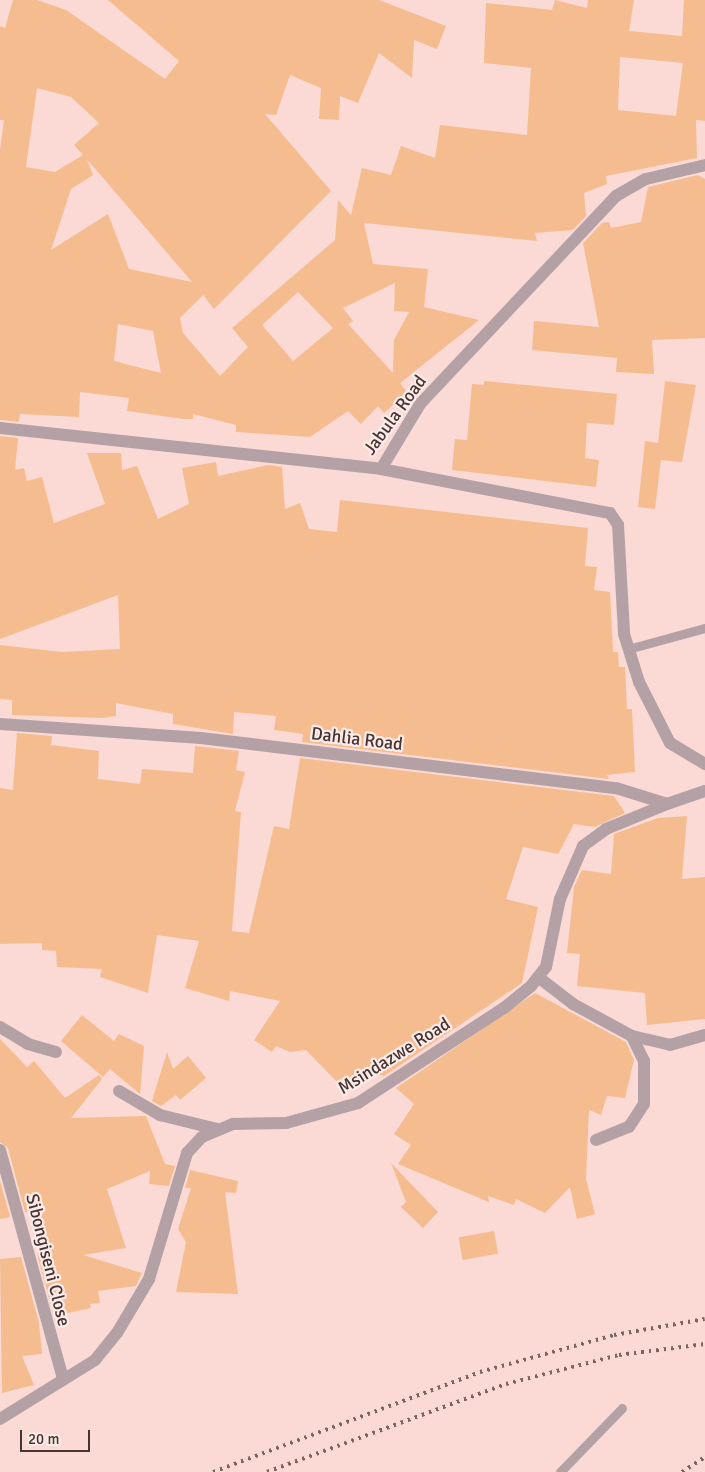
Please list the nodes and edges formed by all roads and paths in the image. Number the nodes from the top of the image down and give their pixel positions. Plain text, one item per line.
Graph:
1 (705, 165) edge
2 (0, 428) edge
3 (380, 470) junction
4 (705, 628) edge
5 (628, 649) junction
6 (0, 724) edge
7 (705, 764) edge
8 (704, 793) edge
9 (667, 804) junction
10 (538, 977) junction
11 (0, 1027) edge
12 (705, 1035) edge
13 (632, 1036) junction
14 (56, 1052) dead end
15 (119, 1092) dead end
16 (217, 1129) junction
17 (596, 1140) dead end
18 (0, 1150) edge
19 (63, 1379) junction
20 (622, 1408) dead end
21 (0, 1419) edge
22 (560, 1472) edge

1 - 3 street, Jabula Road
2 - 3 street, Jabula Road
3 - 5 street
4 - 5 lane
5 - 7 street
6 - 9 street, Dahlia Road
8 - 9 street
9 - 10 street, Msindazwe Road
10 - 13 street
10 - 16 street, Msindazwe Road
11 - 14 street
12 - 13 street
13 - 17 street
15 - 16 street
16 - 19 street
18 - 19 street, Sibongiseni Close
19 - 21 street
20 - 22 lane

